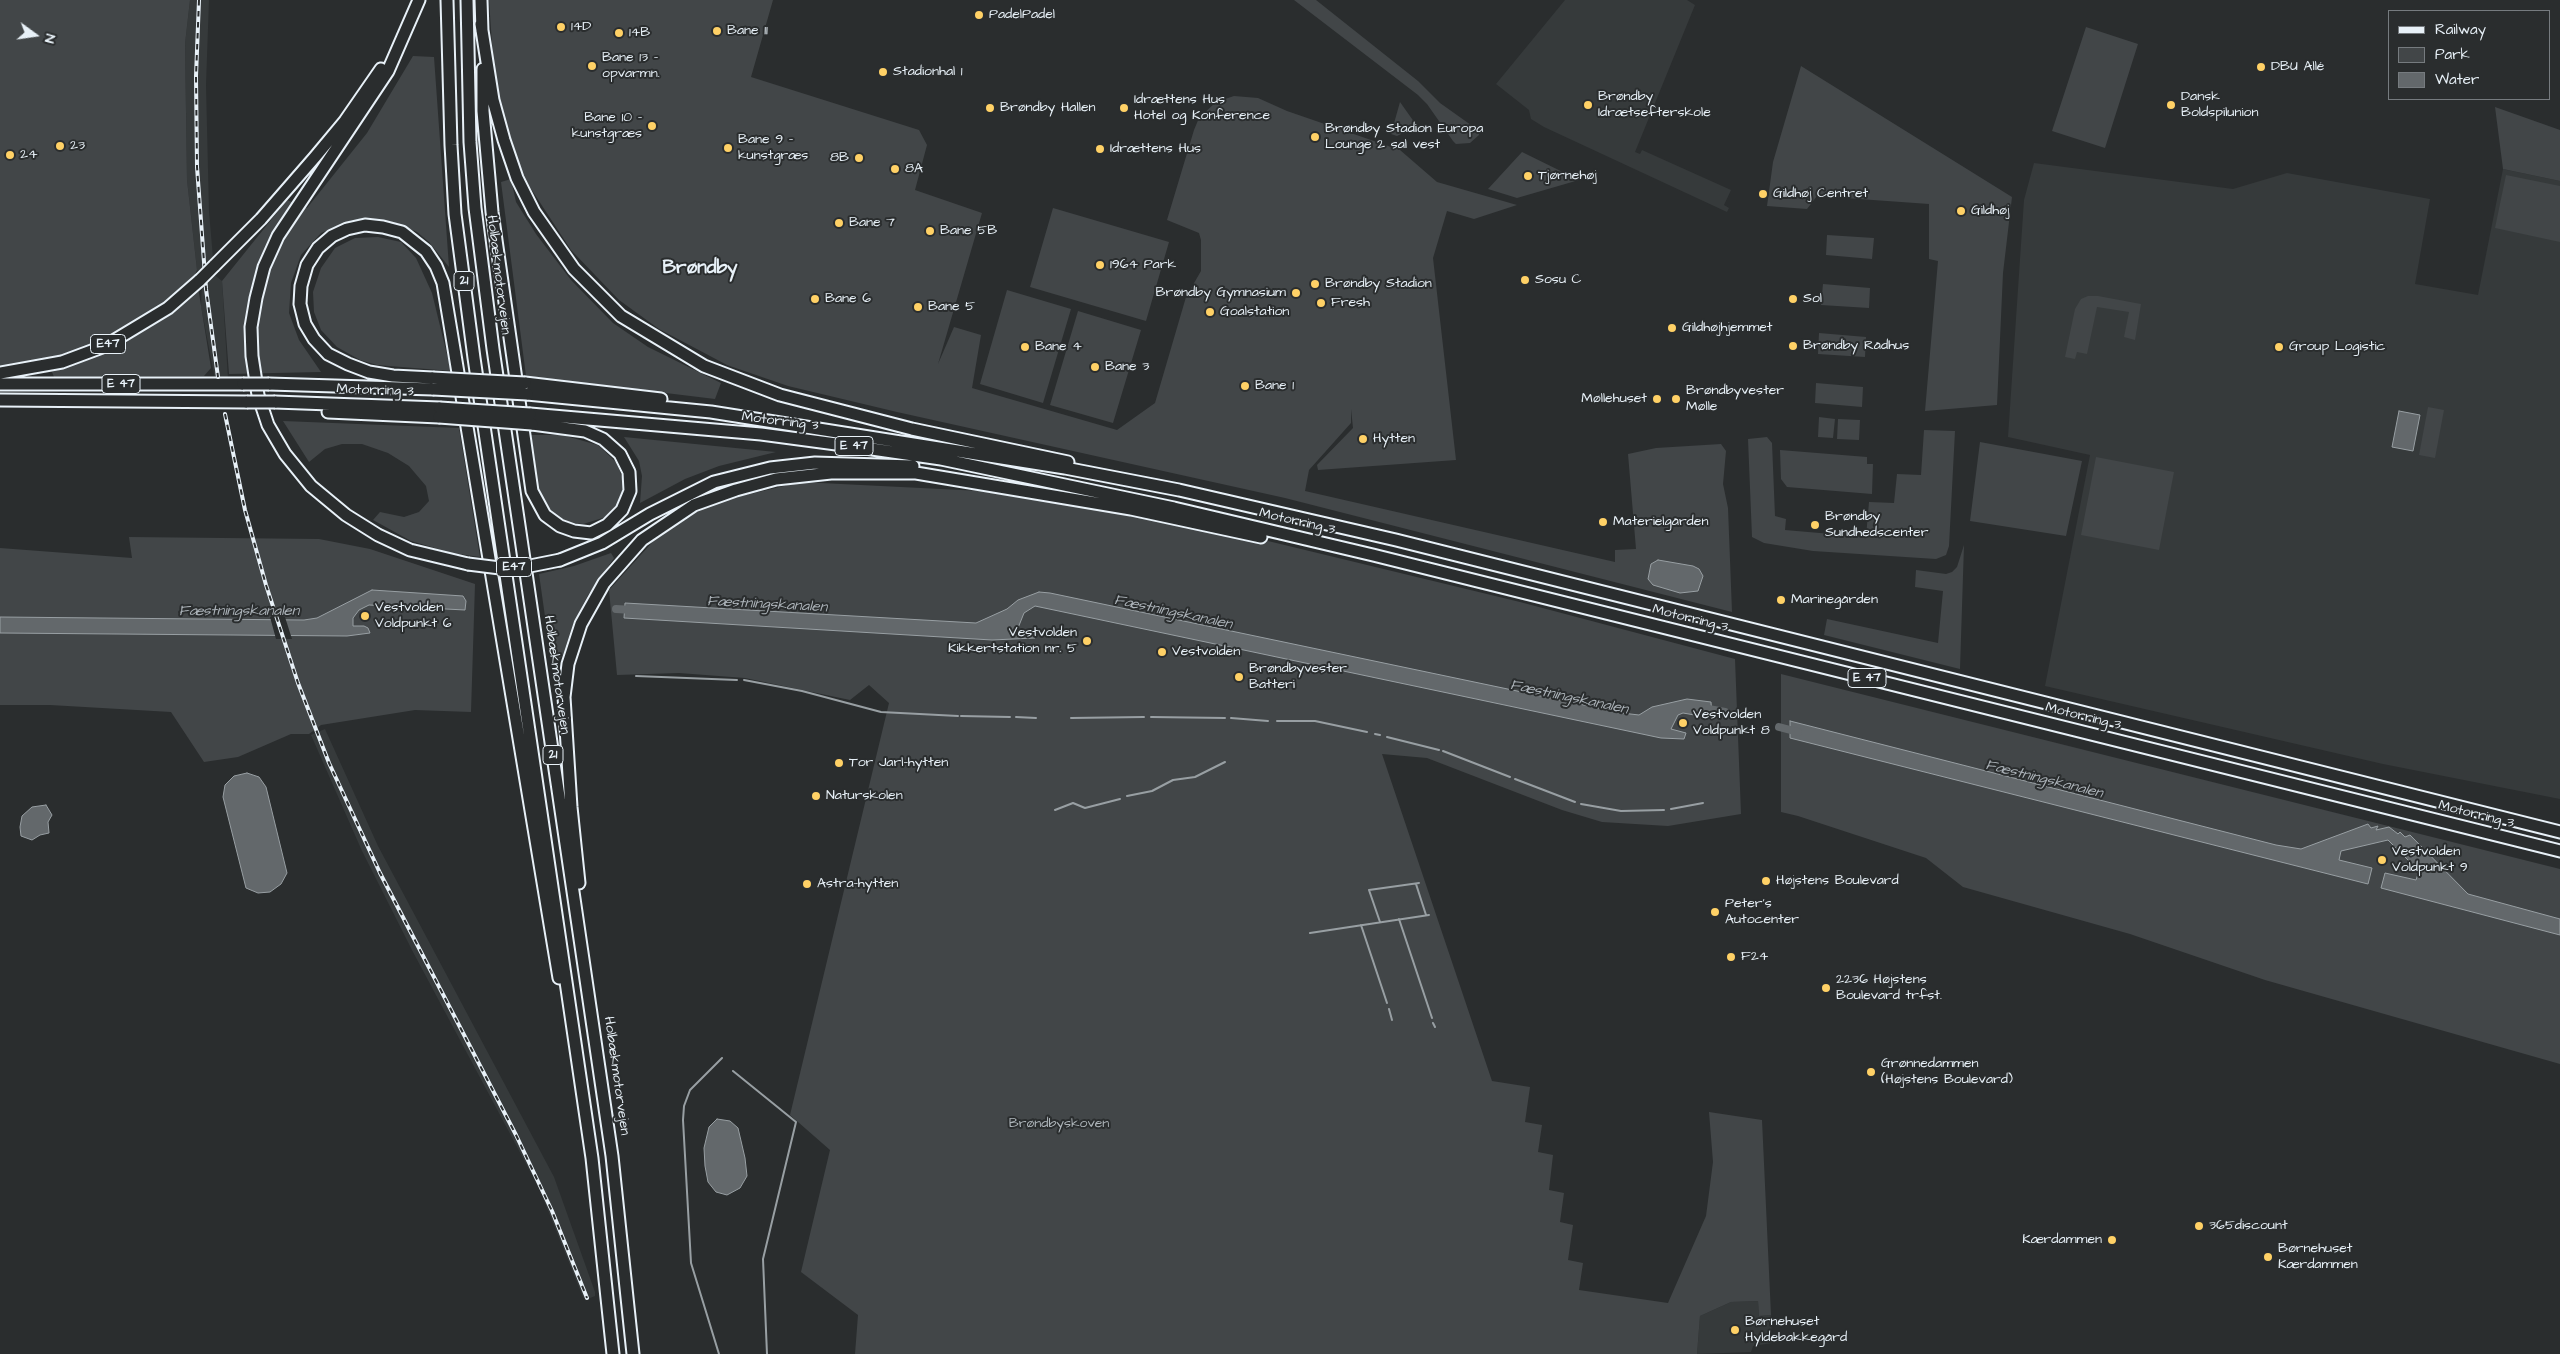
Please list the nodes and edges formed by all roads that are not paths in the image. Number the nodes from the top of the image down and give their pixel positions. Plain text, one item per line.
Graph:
1 (414, 0) edge
2 (419, 0) edge
3 (448, 0) edge
4 (467, 0) edge
5 (481, 0) edge
6 (482, 24) junction
7 (0, 373) edge
8 (433, 383) junction
9 (0, 384) edge
10 (0, 400) edge
11 (711, 412) junction
12 (531, 419) junction
13 (1061, 484) junction
14 (1179, 490) junction
15 (1373, 555) junction
16 (2560, 832) edge
17 (2560, 850) edge
18 (585, 967) junction
19 (572, 1024) junction
20 (613, 1354) edge
21 (633, 1354) edge

1 - 7 highway, E47, bridge
2 - 13 highway, E47, bridge
3 - 19 highway, 21
4 - 18 highway, Holbækmotorvejen / 21
5 - 6 highway
6 - 12 highway
6 - 14 highway
8 - 9 highway, Motorring 3 / E 47, bridge
8 - 11 highway, Motorring 3 / E 47, bridge
8 - 11 highway, bridge
8 - 19 highway
10 - 12 highway, Motorring 3 / E 47, bridge
11 - 14 highway, Motorring 3 / E 47
12 - 13 highway, Motorring 3 / E 47
13 - 15 highway, Motorring 3 / E 47
14 - 16 highway, Motorring 3 / E 47
15 - 17 highway, Motorring 3 / E 47
15 - 18 highway
18 - 21 highway, Holbækmotorvejen / 21
19 - 20 highway, 21

